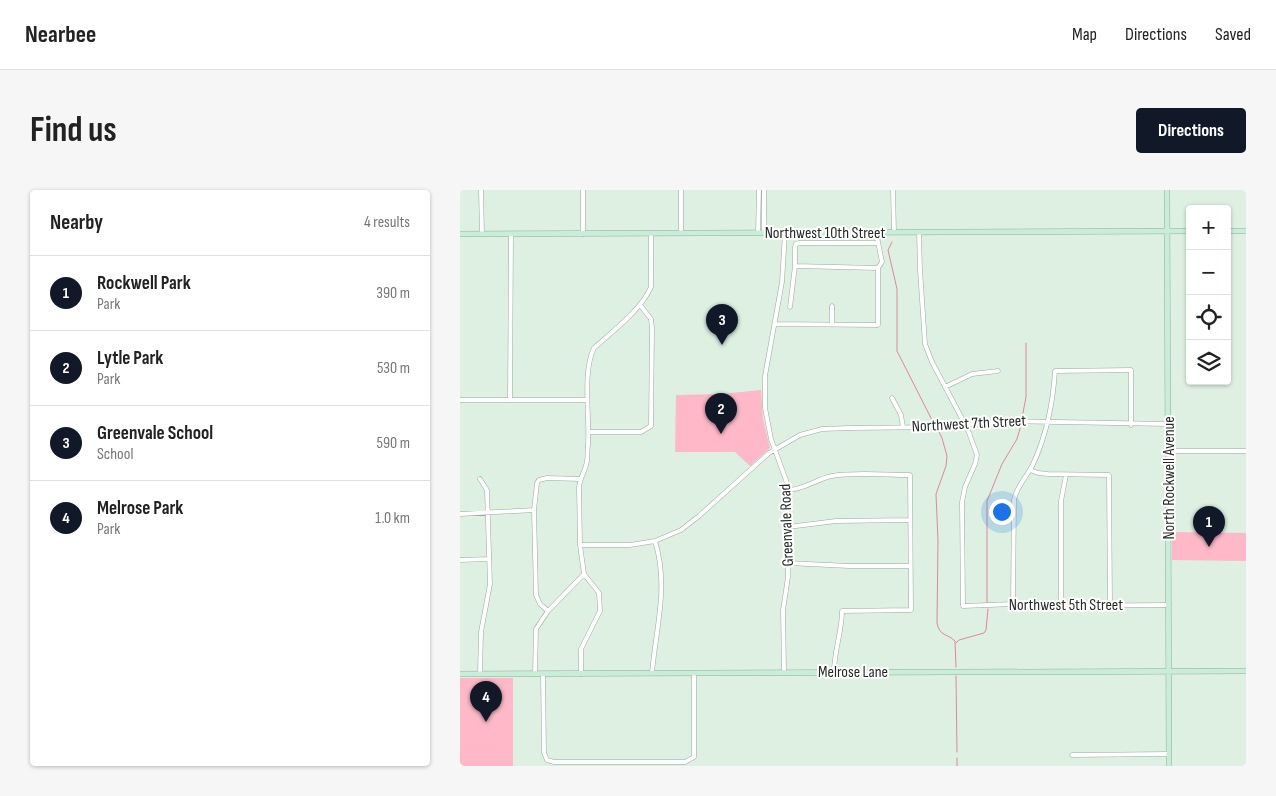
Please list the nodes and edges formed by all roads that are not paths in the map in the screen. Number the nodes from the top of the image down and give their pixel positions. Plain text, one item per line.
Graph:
1 (481, 190) edge
2 (583, 190) edge
3 (681, 190) edge
4 (759, 190) edge
5 (764, 190) edge
6 (893, 190) edge
7 (1167, 190) edge
8 (758, 200) junction
9 (764, 200) junction
10 (1168, 231) junction
11 (1186, 231) edge
12 (1231, 231) edge
13 (1246, 231) edge
14 (876, 232) junction
15 (894, 232) junction
16 (919, 232) junction
17 (651, 233) junction
18 (681, 233) junction
19 (761, 233) junction
20 (784, 233) junction
21 (460, 234) edge
22 (482, 234) junction
23 (511, 234) junction
24 (583, 234) junction
25 (877, 243) junction
26 (784, 266) junction
27 (795, 267) junction
28 (878, 268) junction
29 (640, 305) junction
30 (832, 306) dead end
31 (790, 307) dead end
32 (775, 324) junction
33 (832, 325) junction
34 (998, 371) dead end
35 (945, 388) junction
36 (892, 398) dead end
37 (510, 399) junction
38 (460, 400) edge
39 (588, 400) junction
40 (1048, 422) junction
41 (1169, 424) junction
42 (965, 425) junction
43 (1131, 425) junction
44 (903, 427) junction
45 (589, 432) junction
46 (774, 449) junction
47 (1169, 451) junction
48 (1246, 451) edge
49 (1030, 470) junction
50 (1066, 475) junction
51 (480, 479) dead end
52 (580, 479) junction
53 (787, 490) junction
54 (534, 510) junction
55 (488, 511) junction
56 (460, 514) edge
57 (910, 520) junction
58 (788, 527) junction
59 (655, 541) junction
60 (580, 545) junction
61 (489, 559) junction
62 (460, 560) edge
63 (788, 563) junction
64 (910, 566) junction
65 (584, 574) junction
66 (1013, 604) junction
67 (1061, 605) junction
68 (1110, 605) junction
69 (1169, 605) junction
70 (548, 611) junction
71 (1169, 671) junction
72 (1246, 671) edge
73 (784, 672) junction
74 (834, 672) junction
75 (652, 673) junction
76 (694, 673) junction
77 (460, 674) edge
78 (480, 674) junction
79 (536, 674) junction
80 (544, 674) junction
81 (581, 674) junction
82 (1072, 754) dead end
83 (1170, 754) junction
84 (1170, 766) edge

1 - 22 street
2 - 24 street
3 - 18 street
4 - 8 street
5 - 9 street
6 - 15 street
7 - 10 main road, North Rockwell Avenue
8 - 9 street
8 - 19 street
9 - 19 street
10 - 11 main road, Northwest 10th Street
10 - 16 main road, Northwest 10th Street
10 - 41 main road, North Rockwell Avenue
12 - 13 main road
14 - 15 main road, Northwest 10th Street
14 - 20 main road, Northwest 10th Street
14 - 25 street
15 - 16 main road, Northwest 10th Street
16 - 35 street
17 - 18 main road, Northwest 10th Street
17 - 24 main road, Northwest 10th Street
17 - 29 street
18 - 19 main road, Northwest 10th Street
19 - 20 main road, Northwest 10th Street
20 - 26 street, Greenvale Road
21 - 22 main road, Northwest 10th Street
22 - 23 main road, Northwest 10th Street
23 - 24 main road, Northwest 10th Street
23 - 37 street
25 - 27 street
25 - 28 street
26 - 27 street
26 - 32 street, Greenvale Road
27 - 28 street
27 - 31 street
28 - 33 street
29 - 39 street
29 - 45 street
30 - 33 street
32 - 33 street
32 - 46 street, Greenvale Road
34 - 35 street
35 - 42 street
36 - 44 street
37 - 38 street
37 - 39 street
39 - 45 street
40 - 42 street, Northwest 7th Street
40 - 43 street, Northwest 7th Street
40 - 43 street
40 - 49 street
41 - 43 street, Northwest 7th Street
41 - 47 main road, North Rockwell Avenue
42 - 44 street, Northwest 7th Street
42 - 66 street, Northwest 5th Street
44 - 46 street, Northwest 7th Street
45 - 52 street
46 - 53 street, Greenvale Road
46 - 59 street, Northwest 7th Street
47 - 48 street
47 - 69 main road, North Rockwell Avenue
49 - 50 street
49 - 66 street
50 - 67 street
50 - 68 street
51 - 55 street
52 - 54 street
52 - 60 street
53 - 57 street
53 - 58 street, Greenvale Road
54 - 55 street
54 - 70 street
55 - 56 street
55 - 61 street
57 - 58 street
57 - 64 street
58 - 63 street, Greenvale Road
59 - 60 street, Northwest 7th Street
59 - 75 street
60 - 65 street
61 - 62 street
61 - 78 street
63 - 64 street
63 - 73 street, Greenvale Road
64 - 74 street
65 - 70 street
65 - 81 street
66 - 67 street, Northwest 5th Street
67 - 68 street, Northwest 5th Street
68 - 69 street, Northwest 5th Street
69 - 71 main road, North Rockwell Avenue
70 - 79 street
71 - 72 main road, Melrose Lane
71 - 74 main road, Melrose Lane
71 - 83 main road, North Rockwell Avenue
73 - 74 main road, Melrose Lane
73 - 76 main road, Melrose Lane
75 - 76 main road, Melrose Lane
75 - 81 main road, Melrose Lane
76 - 80 street
77 - 78 main road, Melrose Lane
78 - 79 main road, Melrose Lane
79 - 80 main road, Melrose Lane
80 - 81 main road, Melrose Lane
82 - 83 street
83 - 84 main road, North Rockwell Avenue

